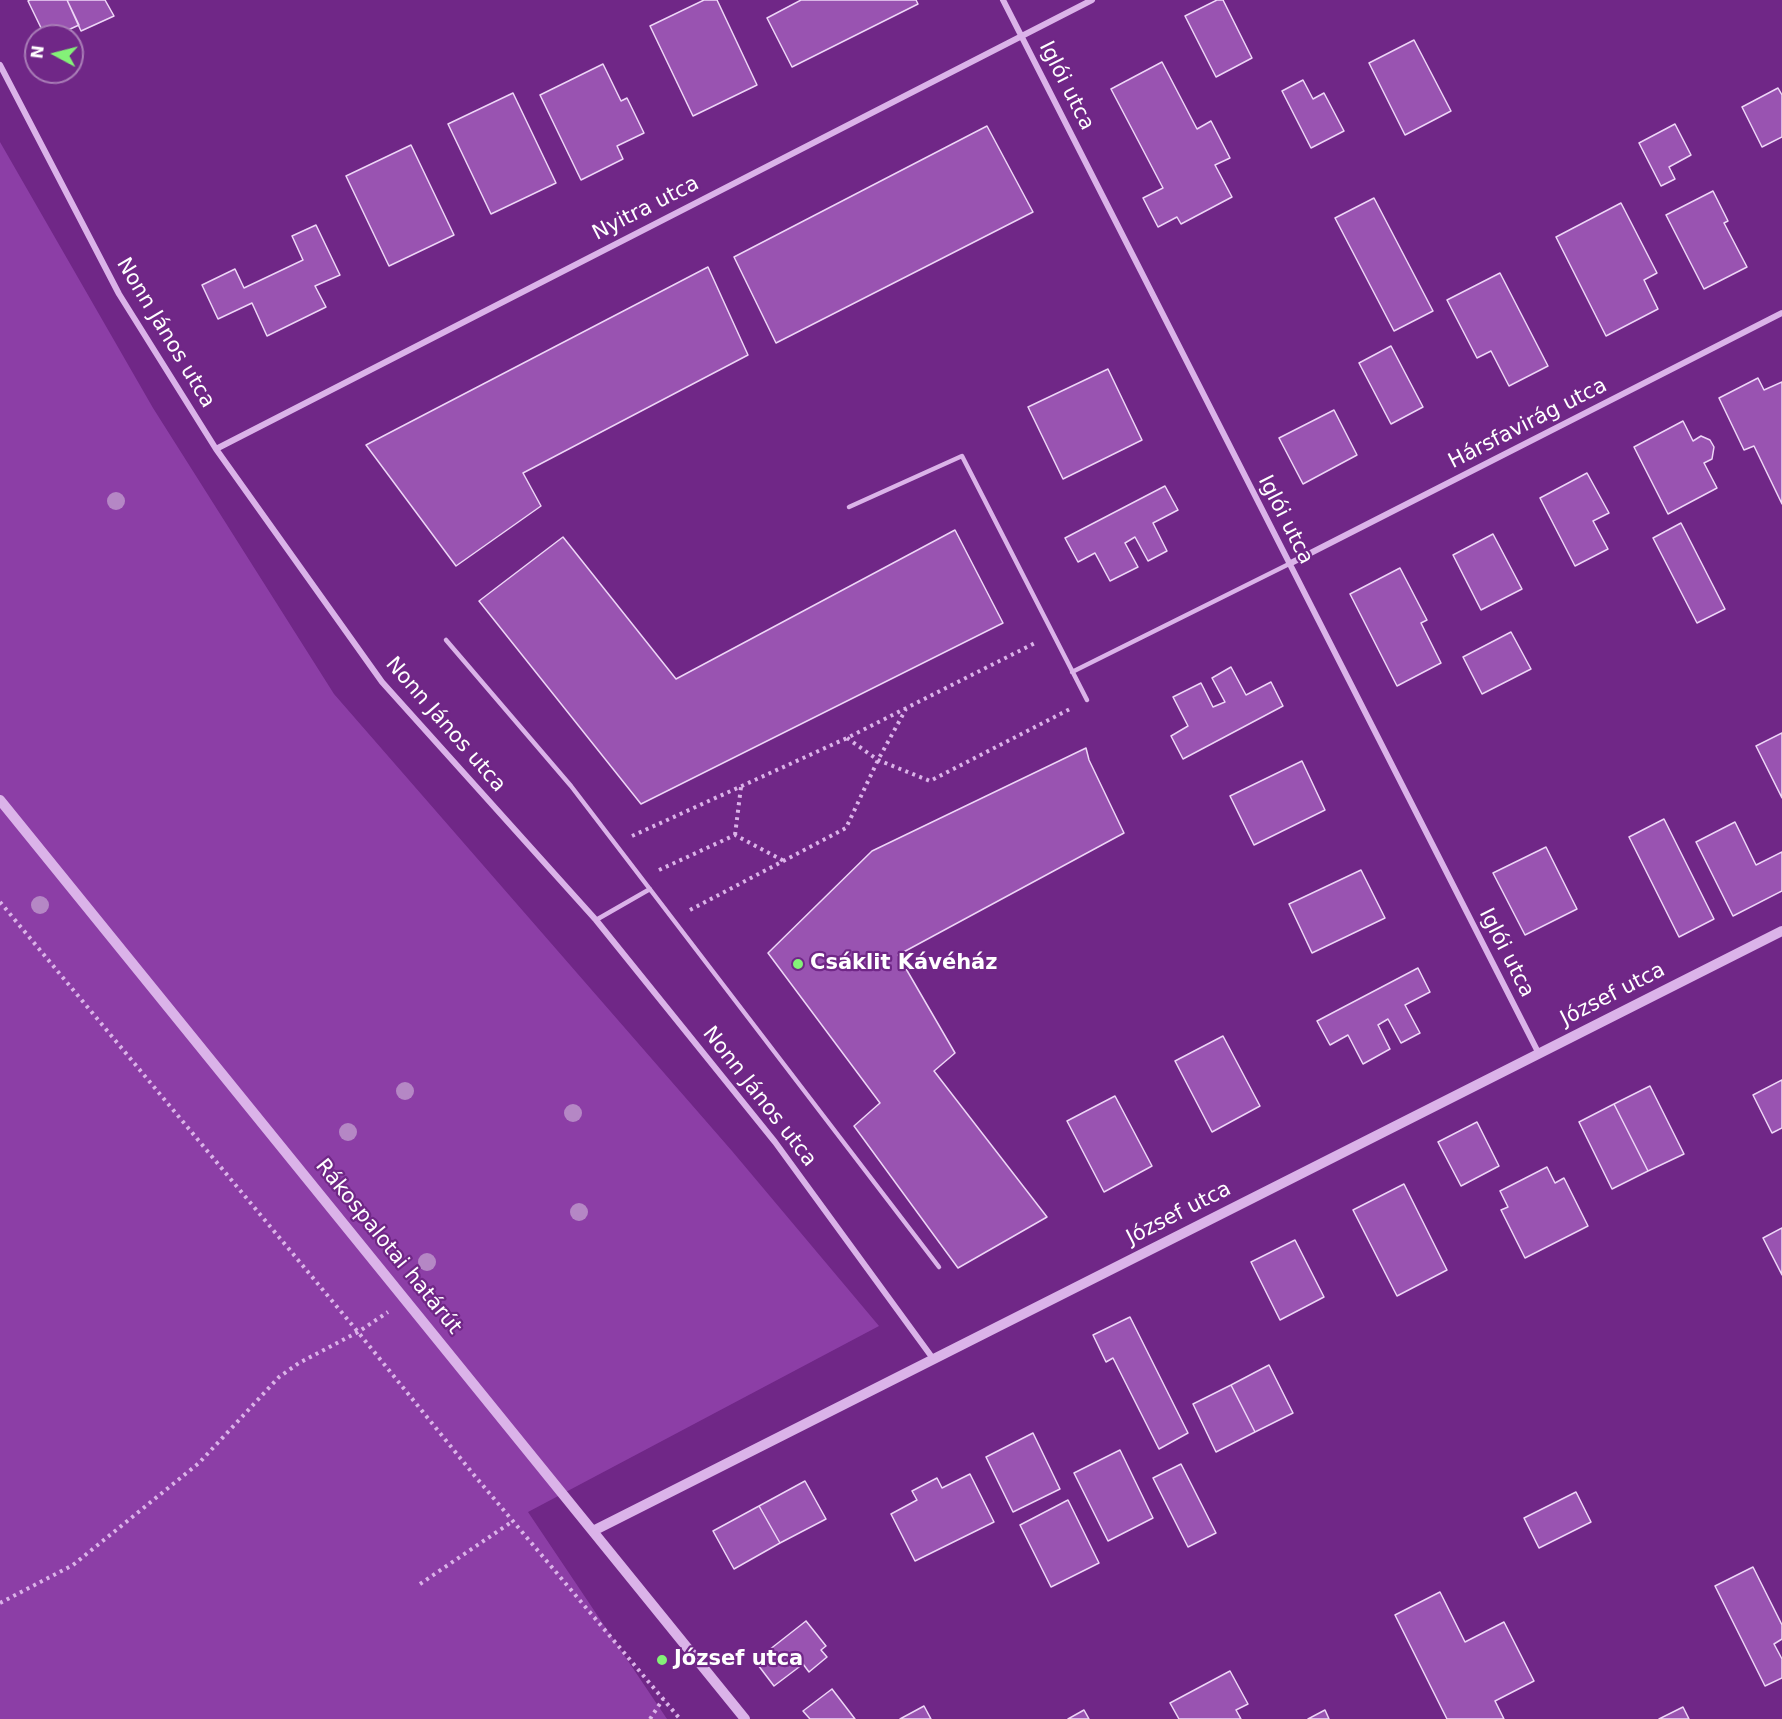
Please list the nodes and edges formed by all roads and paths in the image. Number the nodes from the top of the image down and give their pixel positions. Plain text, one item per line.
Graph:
1 (1003, 0) edge
2 (1092, 0) edge
3 (1021, 35) junction
4 (0, 65) edge
5 (1782, 313) edge
6 (216, 449) junction
7 (849, 507) dead end
8 (1289, 564) junction
9 (1053, 634) junction
10 (446, 640) dead end
11 (1072, 672) junction
12 (1087, 700) joint
13 (906, 709) junction
14 (847, 738) junction
15 (878, 760) junction
16 (741, 787) junction
17 (0, 800) edge
18 (735, 835) junction
19 (615, 843) junction
20 (784, 861) junction
21 (642, 878) junction
22 (650, 889) junction
23 (0, 902) edge
24 (673, 919) junction
25 (596, 920) junction
26 (1782, 931) edge
27 (1539, 1054) junction
28 (939, 1267) dead end
29 (406, 1300) junction
30 (358, 1332) junction
31 (934, 1360) junction
32 (513, 1521) junction
33 (593, 1531) junction
34 (420, 1584) dead end
35 (0, 1603) edge
36 (663, 1699) junction
37 (650, 1719) edge
38 (680, 1719) edge
39 (745, 1719) edge

1 - 3 street, Iglói utca
2 - 3 street, Nyitra utca
3 - 6 street, Nyitra utca
3 - 8 street, Iglói utca
4 - 6 street, Nonn János utca
5 - 8 street, Hársfavirág utca
6 - 25 street, Nonn János utca
7 - 9 lane
8 - 11 lane
8 - 27 street, Iglói utca
9 - 11 lane
9 - 13 path
10 - 19 lane
11 - 12 lane
12 - 15 path
13 - 14 path
13 - 15 path
14 - 15 path
14 - 16 path
15 - 20 path
16 - 18 path
16 - 19 path
17 - 29 street, Rákospalotai határút
18 - 20 path
18 - 21 path
19 - 21 lane
20 - 24 path
21 - 22 lane
22 - 24 lane
22 - 25 lane
23 - 30 path
24 - 28 lane
25 - 31 street, Nonn János utca
26 - 27 street, József utca
27 - 31 street, József utca
29 - 30 path
29 - 33 street, Rákospalotai határút
30 - 32 path
30 - 35 path
31 - 33 street, József utca
32 - 34 path
32 - 36 path
33 - 39 street, Rákospalotai határút
36 - 37 path
36 - 38 path

